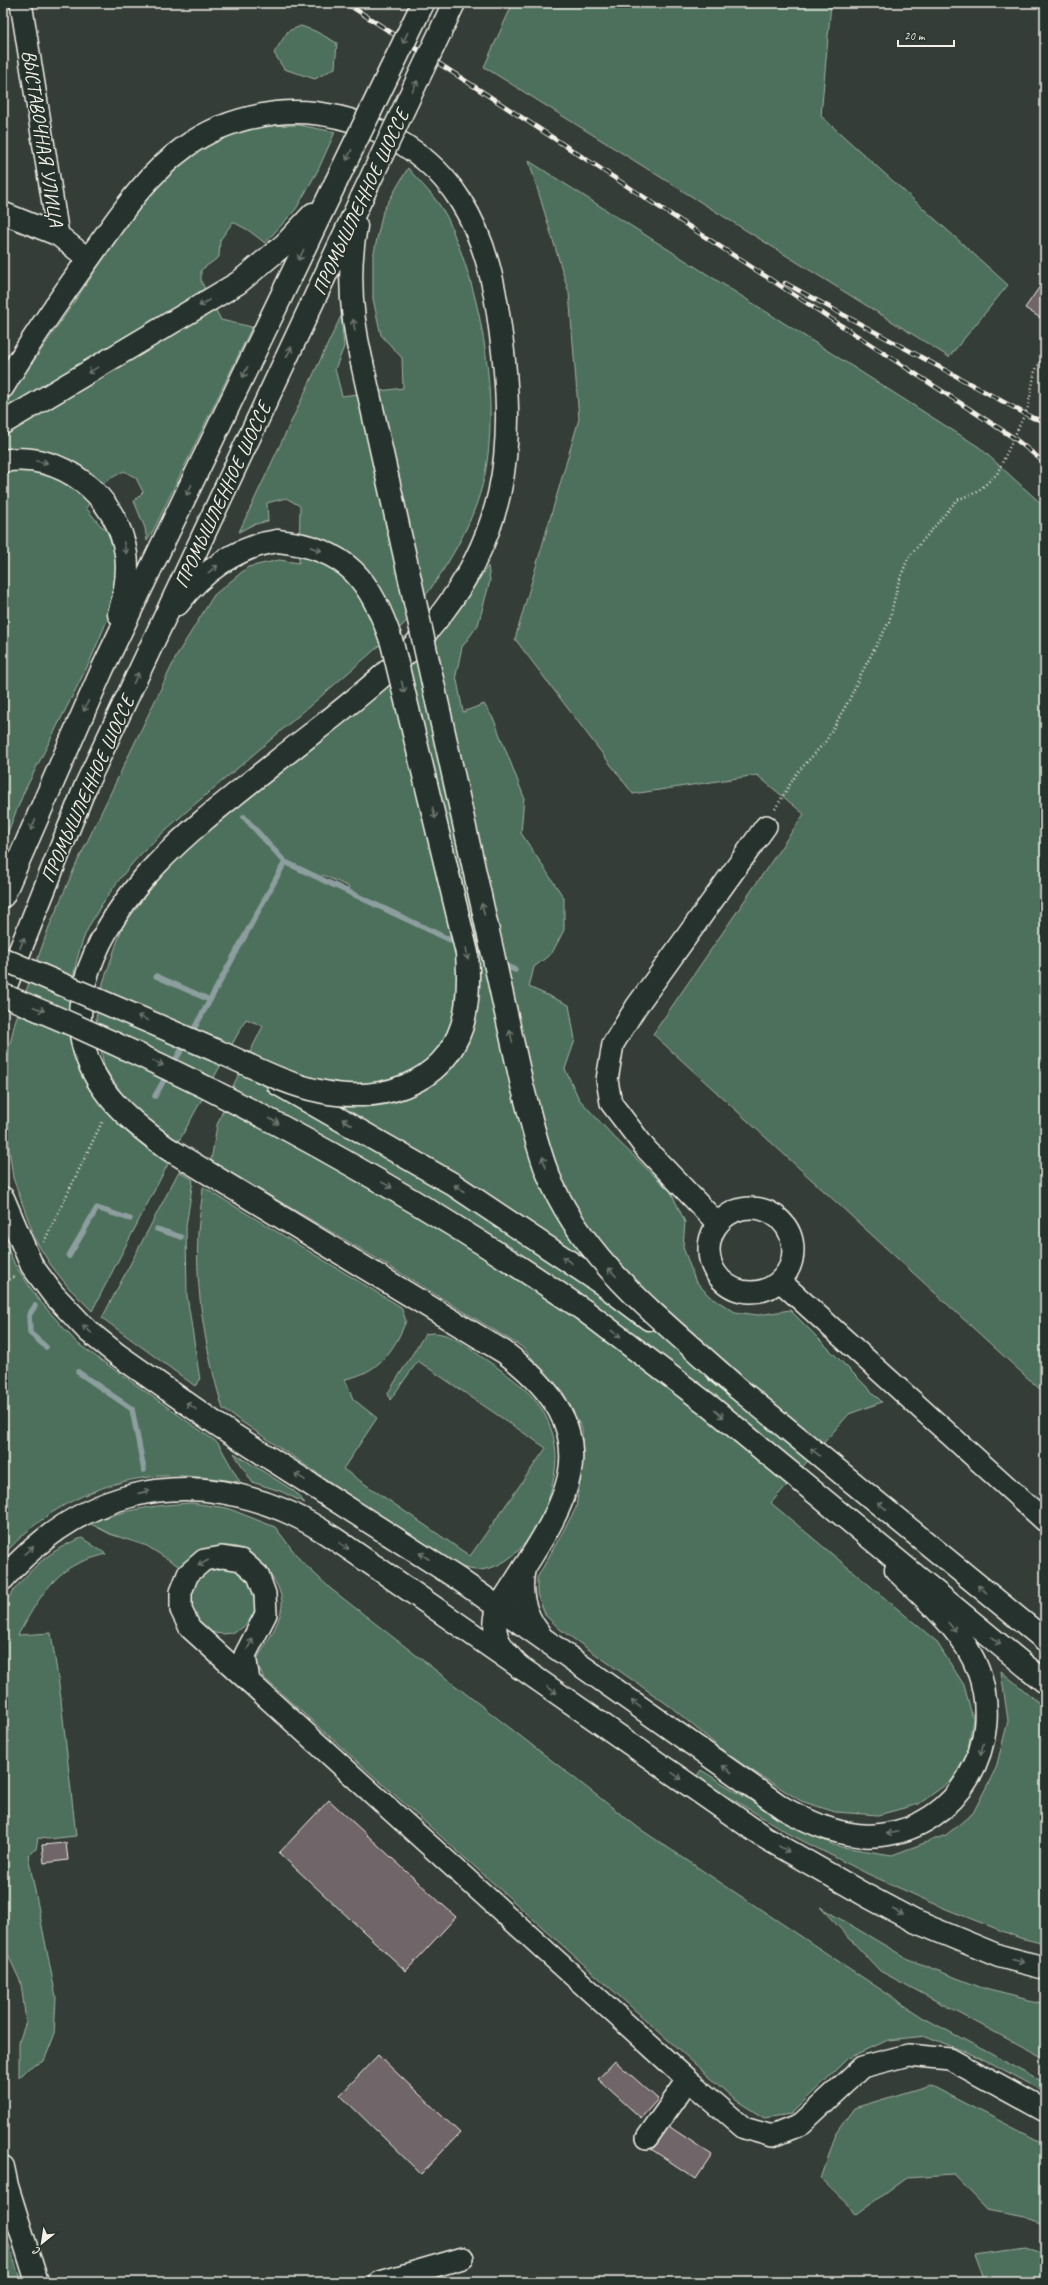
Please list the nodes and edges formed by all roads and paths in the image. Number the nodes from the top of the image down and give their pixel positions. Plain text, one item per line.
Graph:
1 (21, 3) edge
2 (422, 3) edge
3 (454, 3) edge
4 (336, 182) junction
5 (362, 197) junction
6 (3, 213) edge
7 (58, 235) junction
8 (88, 259) junction
9 (1045, 353) edge
10 (3, 387) edge
11 (3, 423) edge
12 (3, 461) edge
13 (159, 628) junction
14 (102, 670) junction
15 (766, 826) joint
16 (3, 896) edge
17 (3, 959) edge
18 (3, 994) edge
19 (217, 1051) junction
20 (113, 1100) junction
21 (3, 1198) edge
22 (717, 1224) junction
23 (32, 1266) junction
24 (780, 1281) junction
25 (733, 1384) junction
26 (825, 1501) junction
27 (1045, 1521) edge
28 (524, 1567) junction
29 (457, 1578) junction
30 (3, 1579) edge
31 (499, 1607) junction
32 (438, 1610) junction
33 (541, 1636) junction
34 (1045, 1640) edge
35 (520, 1668) junction
36 (249, 1682) junction
37 (1045, 1682) edge
38 (1045, 1968) edge
39 (688, 2080) junction
40 (1045, 2111) edge
41 (647, 2138) dead end
42 (3, 2168) edge
43 (463, 2258) dead end
44 (37, 2282) edge
45 (380, 2282) edge

1 - 7 street, ВЫСТАВОЧНАЯ УЛИЦА
2 -> 4 main road, ПРОМЫШЛЕННОЕ ШОССЕ, bridge
5 -> 3 main road, ПРОМЫШЛЕННОЕ ШОССЕ, bridge
4 -> 11 main road
4 -> 14 main road, ПРОМЫШЛЕННОЕ ШОССЕ
13 -> 5 main road, ПРОМЫШЛЕННОЕ ШОССЕ
25 -> 5 main road, bridge
6 - 7 street
7 - 8 street, ВЫСТАВОЧНАЯ УЛИЦА
8 - 10 main road
8 - 20 main road
9 - 15 path
12 -> 14 main road
18 -> 13 main road, ПРОМЫШЛЕННОЕ ШОССЕ
13 -> 19 main road, bridge
14 -> 16 main road, ПРОМЫШЛЕННОЕ ШОССЕ
15 - 22 street
19 -> 17 main road, bridge
18 -> 26 main road, bridge
25 -> 19 main road, bridge
20 - 23 path
20 - 28 main road
21 - 23 main road
22 - 24 street
22 - 24 street
29 -> 23 main road
24 - 27 street
34 -> 25 main road
26 -> 33 main road
26 -> 37 main road
28 - 29 main road
28 - 31 main road
28 - 33 main road
29 - 31 main road
30 -> 32 main road
31 - 32 main road
31 - 33 main road
31 - 35 main road
32 - 35 main road
35 -> 38 main road
36 -> 36 street
36 - 39 street
39 - 40 street
39 - 41 street
42 - 44 main road
43 - 45 street

